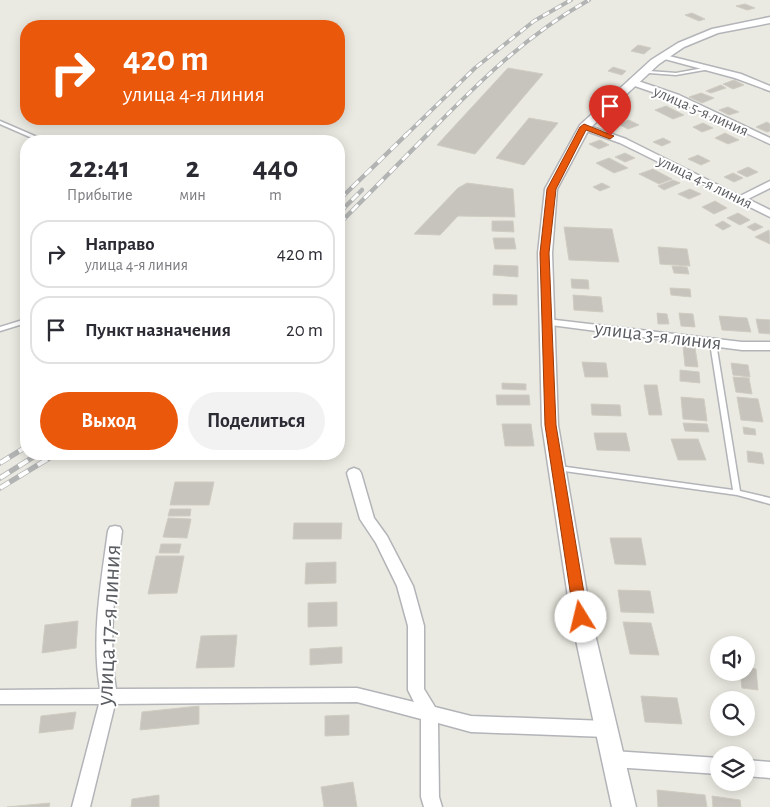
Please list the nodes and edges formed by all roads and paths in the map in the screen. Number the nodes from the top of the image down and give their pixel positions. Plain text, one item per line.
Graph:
1 (769, 21) edge
2 (664, 56) junction
3 (708, 68) junction
4 (649, 72) dead end
5 (632, 82) junction
6 (770, 89) edge
7 (0, 122) edge
8 (584, 127) junction
9 (29, 135) edge
10 (770, 141) edge
11 (770, 184) edge
12 (741, 199) junction
13 (770, 214) edge
14 (547, 322) junction
15 (20, 323) edge
16 (0, 329) edge
17 (713, 343) junction
18 (770, 346) edge
19 (557, 468) junction
20 (354, 473) dead end
21 (737, 493) junction
22 (770, 501) edge
23 (115, 531) dead end
24 (0, 696) edge
25 (109, 696) junction
26 (429, 712) junction
27 (606, 728) junction
28 (613, 759) junction
29 (710, 765) edge
30 (755, 769) edge
31 (770, 770) edge
32 (81, 807) edge
33 (433, 807) edge
34 (624, 807) edge

1 - 2 street
2 - 3 street
2 - 5 street
3 - 4 lane
3 - 6 street
5 - 8 street
5 - 10 street, улица 5-я линия
7 - 9 lane
8 - 12 street, улица 4-я линия
8 - 14 street
11 - 12 street
12 - 13 street, улица 4-я линия
14 - 17 street, улица 3-я линия
14 - 19 street
15 - 16 lane
17 - 18 street, улица 3-я линия
17 - 21 lane
19 - 21 lane
19 - 27 street
20 - 26 street
21 - 22 lane
23 - 25 street, улица 17-я линия
24 - 25 street
25 - 26 street
25 - 32 street, улица 17-я линия
26 - 27 street
26 - 33 street
27 - 28 street
28 - 29 street
28 - 34 street
30 - 31 street

